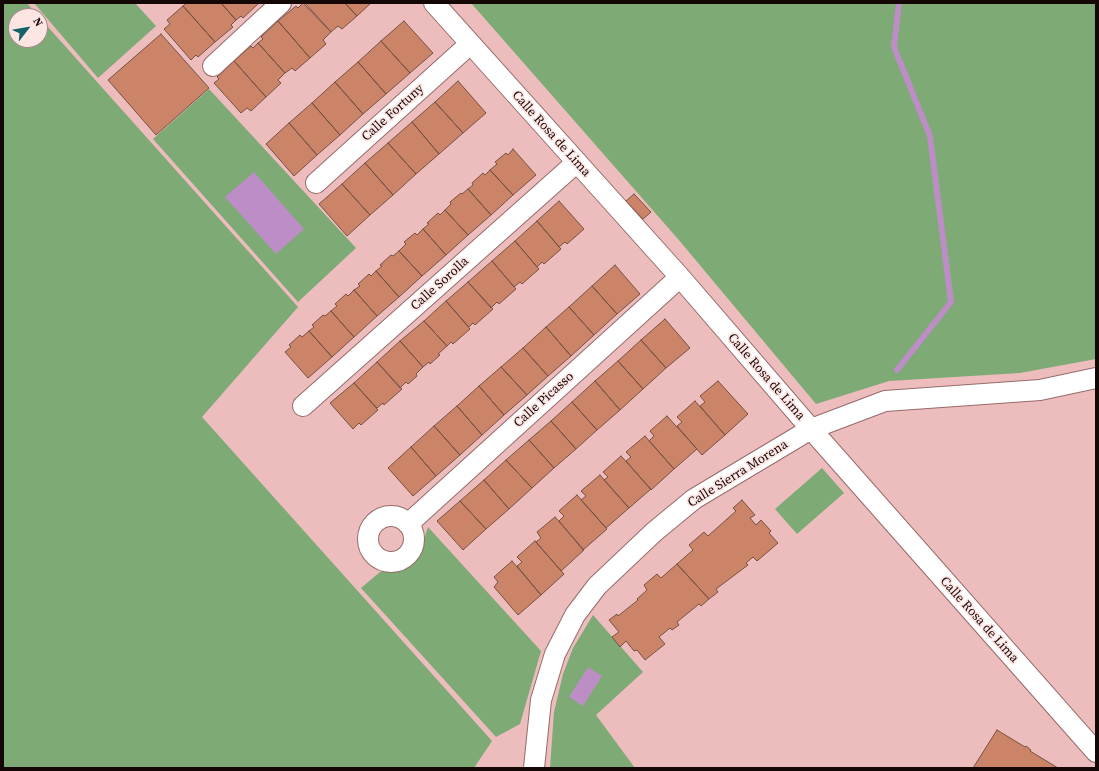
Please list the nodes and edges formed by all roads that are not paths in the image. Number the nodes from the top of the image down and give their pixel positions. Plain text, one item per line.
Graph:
1 (281, 3) edge
2 (434, 3) edge
3 (470, 44) junction
4 (213, 66) dead end
5 (577, 162) junction
6 (316, 183) dead end
7 (680, 277) junction
8 (1096, 378) edge
9 (303, 406) dead end
10 (811, 429) junction
11 (408, 524) dead end
12 (1096, 752) edge
13 (534, 768) edge

1 - 4 street
2 - 3 street, Calle Rosa de Lima
3 - 5 street, Calle Rosa de Lima
3 - 6 street, Calle Fortuny
5 - 7 street, Calle Rosa de Lima
5 - 9 street, Calle Sorolla
7 - 10 street, Calle Rosa de Lima
7 - 11 street, Calle Picasso
8 - 10 street, Calle Sierra Morena
10 - 12 street, Calle Rosa de Lima
10 - 13 street, Calle Sierra Morena

